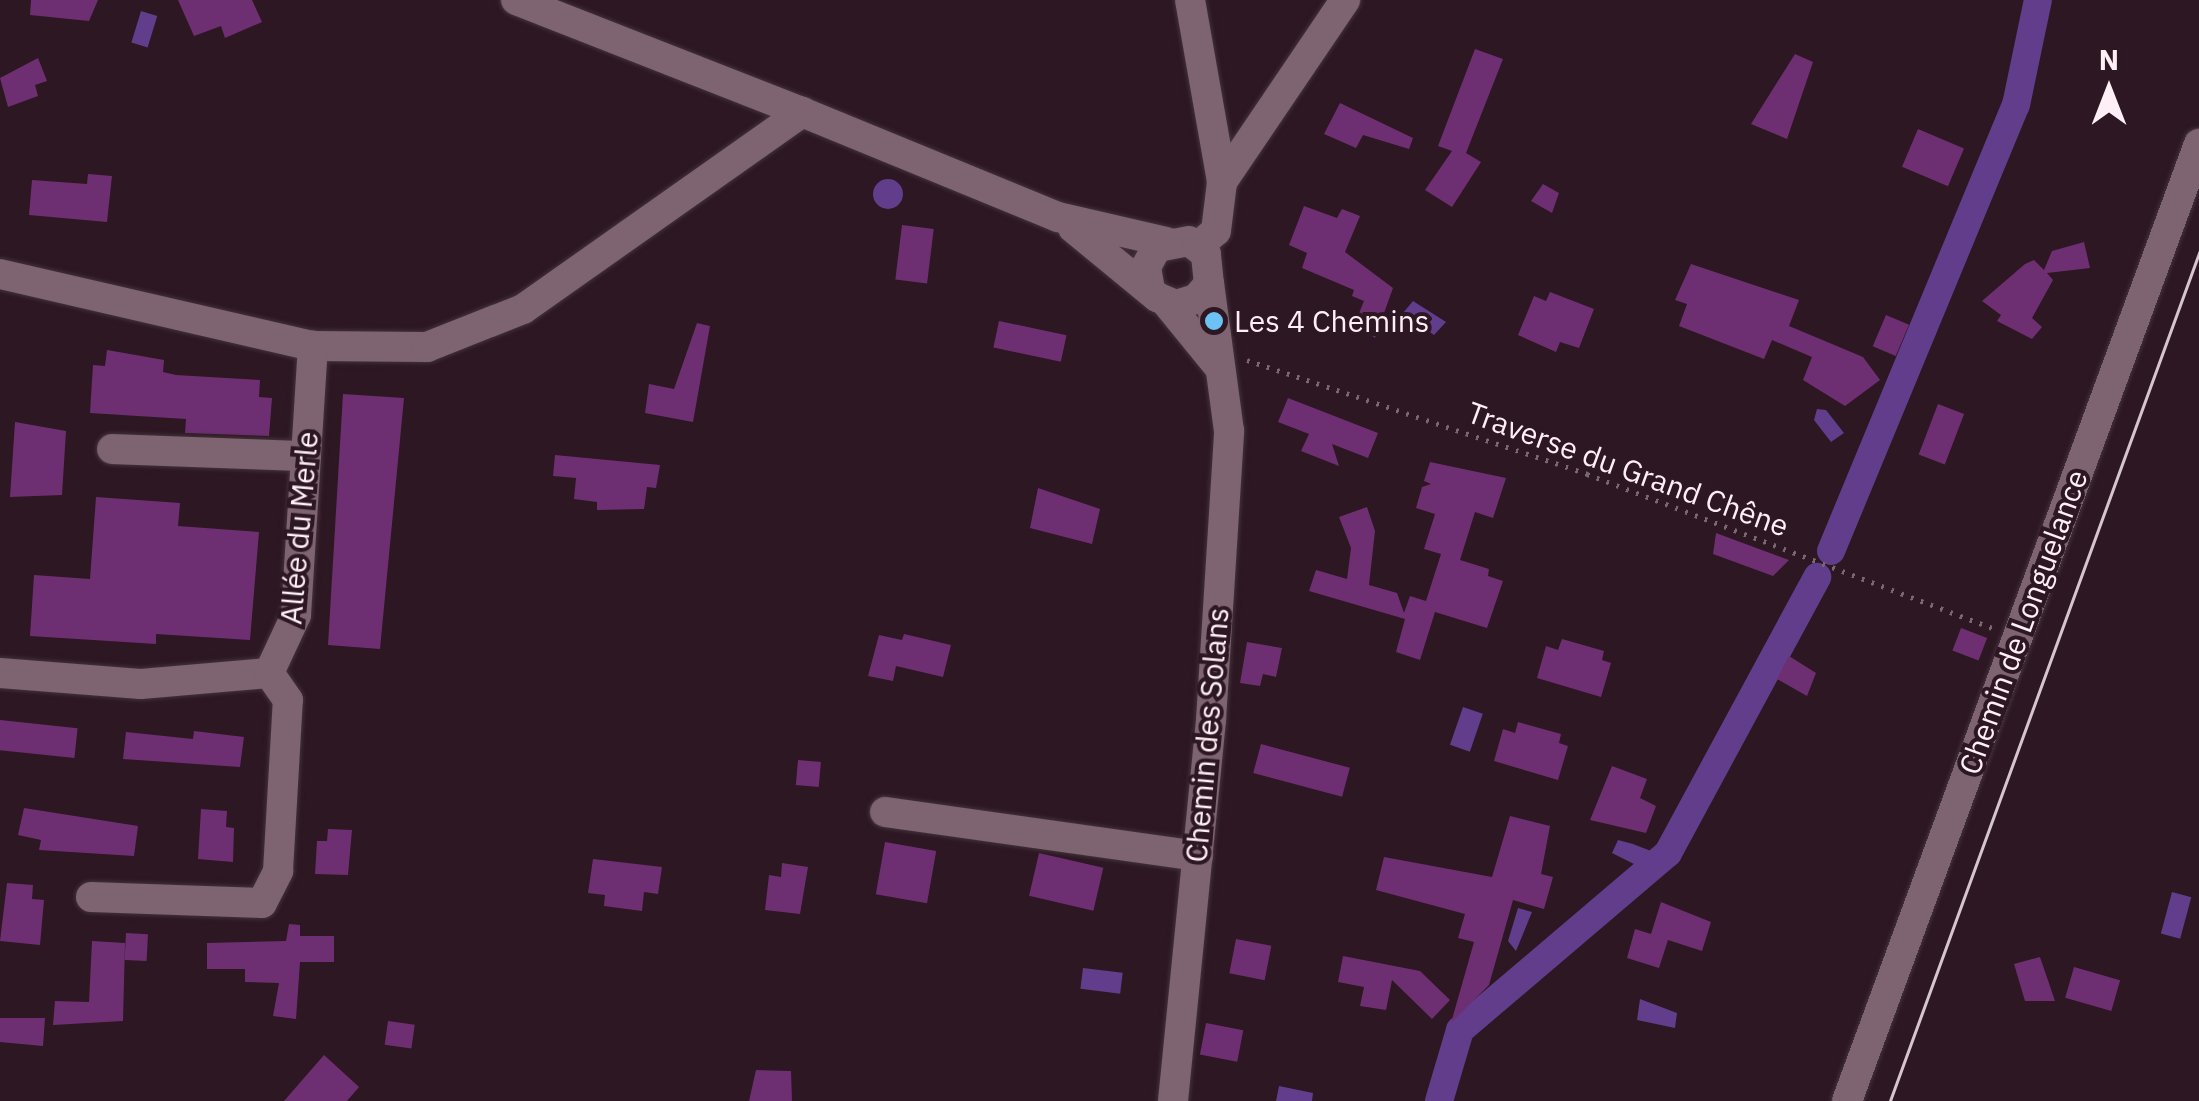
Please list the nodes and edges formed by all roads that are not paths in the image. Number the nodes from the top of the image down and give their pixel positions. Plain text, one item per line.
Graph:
1 (516, 0) edge
2 (1190, 0) edge
3 (1345, 0) edge
4 (802, 112) junction
5 (2199, 144) edge
6 (1222, 182) junction
7 (1058, 217) junction
8 (1166, 242) junction
9 (1198, 246) junction
10 (0, 274) edge
11 (1209, 284) junction
12 (1158, 296) junction
13 (313, 346) junction
14 (1221, 370) junction
15 (112, 449) dead end
16 (306, 456) junction
17 (0, 673) edge
18 (268, 674) junction
19 (885, 812) dead end
20 (1198, 856) junction
21 (91, 897) dead end
22 (1173, 1101) edge
23 (1847, 1101) edge

1 - 4 street
2 - 6 street
3 - 6 street
4 - 7 street
4 - 13 street
5 - 23 street, Chemin de Longuelance
6 - 9 street
7 - 8 street
7 - 12 street
8 - 9 street
8 - 12 street
9 - 11 street
10 - 13 street
11 - 12 street
11 - 14 street, Chemin des Solans
12 - 14 street
13 - 16 street, Allée du Merle
14 - 20 street, Chemin des Solans
15 - 16 street
16 - 18 street, Allée du Merle
17 - 18 street
18 - 21 street
19 - 20 street
20 - 22 street, Chemin des Solans

